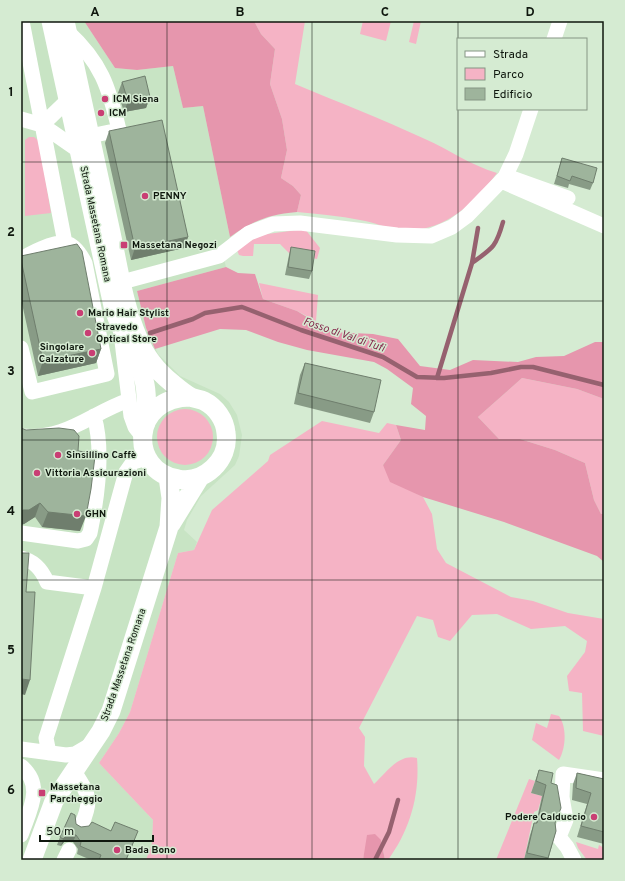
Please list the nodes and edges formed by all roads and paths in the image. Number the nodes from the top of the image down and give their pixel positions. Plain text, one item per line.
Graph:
1 (22, 21) edge
2 (51, 21) edge
3 (560, 21) edge
4 (66, 26) edge
5 (554, 38) edge
6 (25, 54) edge
7 (68, 100) junction
8 (531, 110) edge
9 (21, 119) edge
10 (42, 125) junction
11 (84, 143) junction
12 (503, 179) junction
13 (568, 198) dead end
14 (604, 226) edge
15 (65, 243) junction
16 (21, 260) edge
17 (122, 282) junction
18 (120, 328) junction
19 (21, 348) edge
20 (191, 397) junction
21 (129, 400) junction
22 (94, 416) junction
23 (144, 430) junction
24 (21, 436) edge
25 (148, 458) junction
26 (168, 477) junction
27 (200, 477) junction
28 (169, 527) junction
29 (21, 533) edge
30 (21, 558) edge
31 (94, 588) junction
32 (93, 744) junction
33 (21, 750) edge
34 (48, 752) junction
35 (21, 766) edge
36 (74, 771) junction
37 (604, 780) edge
38 (81, 826) edge
39 (21, 835) edge
40 (32, 860) edge
41 (574, 860) edge

1 - 6 street
2 - 7 main road, Strada Massetana Romana
3 - 5 street
4 - 11 main road, Strada Massetana Romana
4 - 11 street
6 - 10 street
7 - 10 street
7 - 11 main road, Strada Massetana Romana
8 - 12 street
9 - 10 street
10 - 11 street
10 - 15 street
11 - 17 main road, Strada Massetana Romana
11 - 18 main road, Strada Massetana Romana
12 - 13 street
12 - 14 street
12 - 17 street, Strada Massetana Romana
15 - 16 street
15 - 19 street
17 - 20 main road, Strada Massetana Romana
18 - 21 street
18 - 23 main road, Strada Massetana Romana
20 - 23 main road, Strada Massetana Romana
20 - 27 main road, Strada Massetana Romana
21 - 22 street
21 - 23 street
22 - 24 street
22 - 29 street
23 - 25 main road, Strada Massetana Romana
25 - 26 main road, Strada Massetana Romana
25 - 31 street
26 - 27 main road, Strada Massetana Romana
26 - 28 main road, Strada Massetana Romana
27 - 28 main road, Strada Massetana Romana
28 - 32 main road, Strada Massetana Romana
30 - 31 street
31 - 34 street
32 - 34 street
32 - 36 main road, Strada Massetana Romana
33 - 34 street
35 - 39 street
36 - 38 street
36 - 40 main road, Strada Massetana Romana
37 - 41 street

